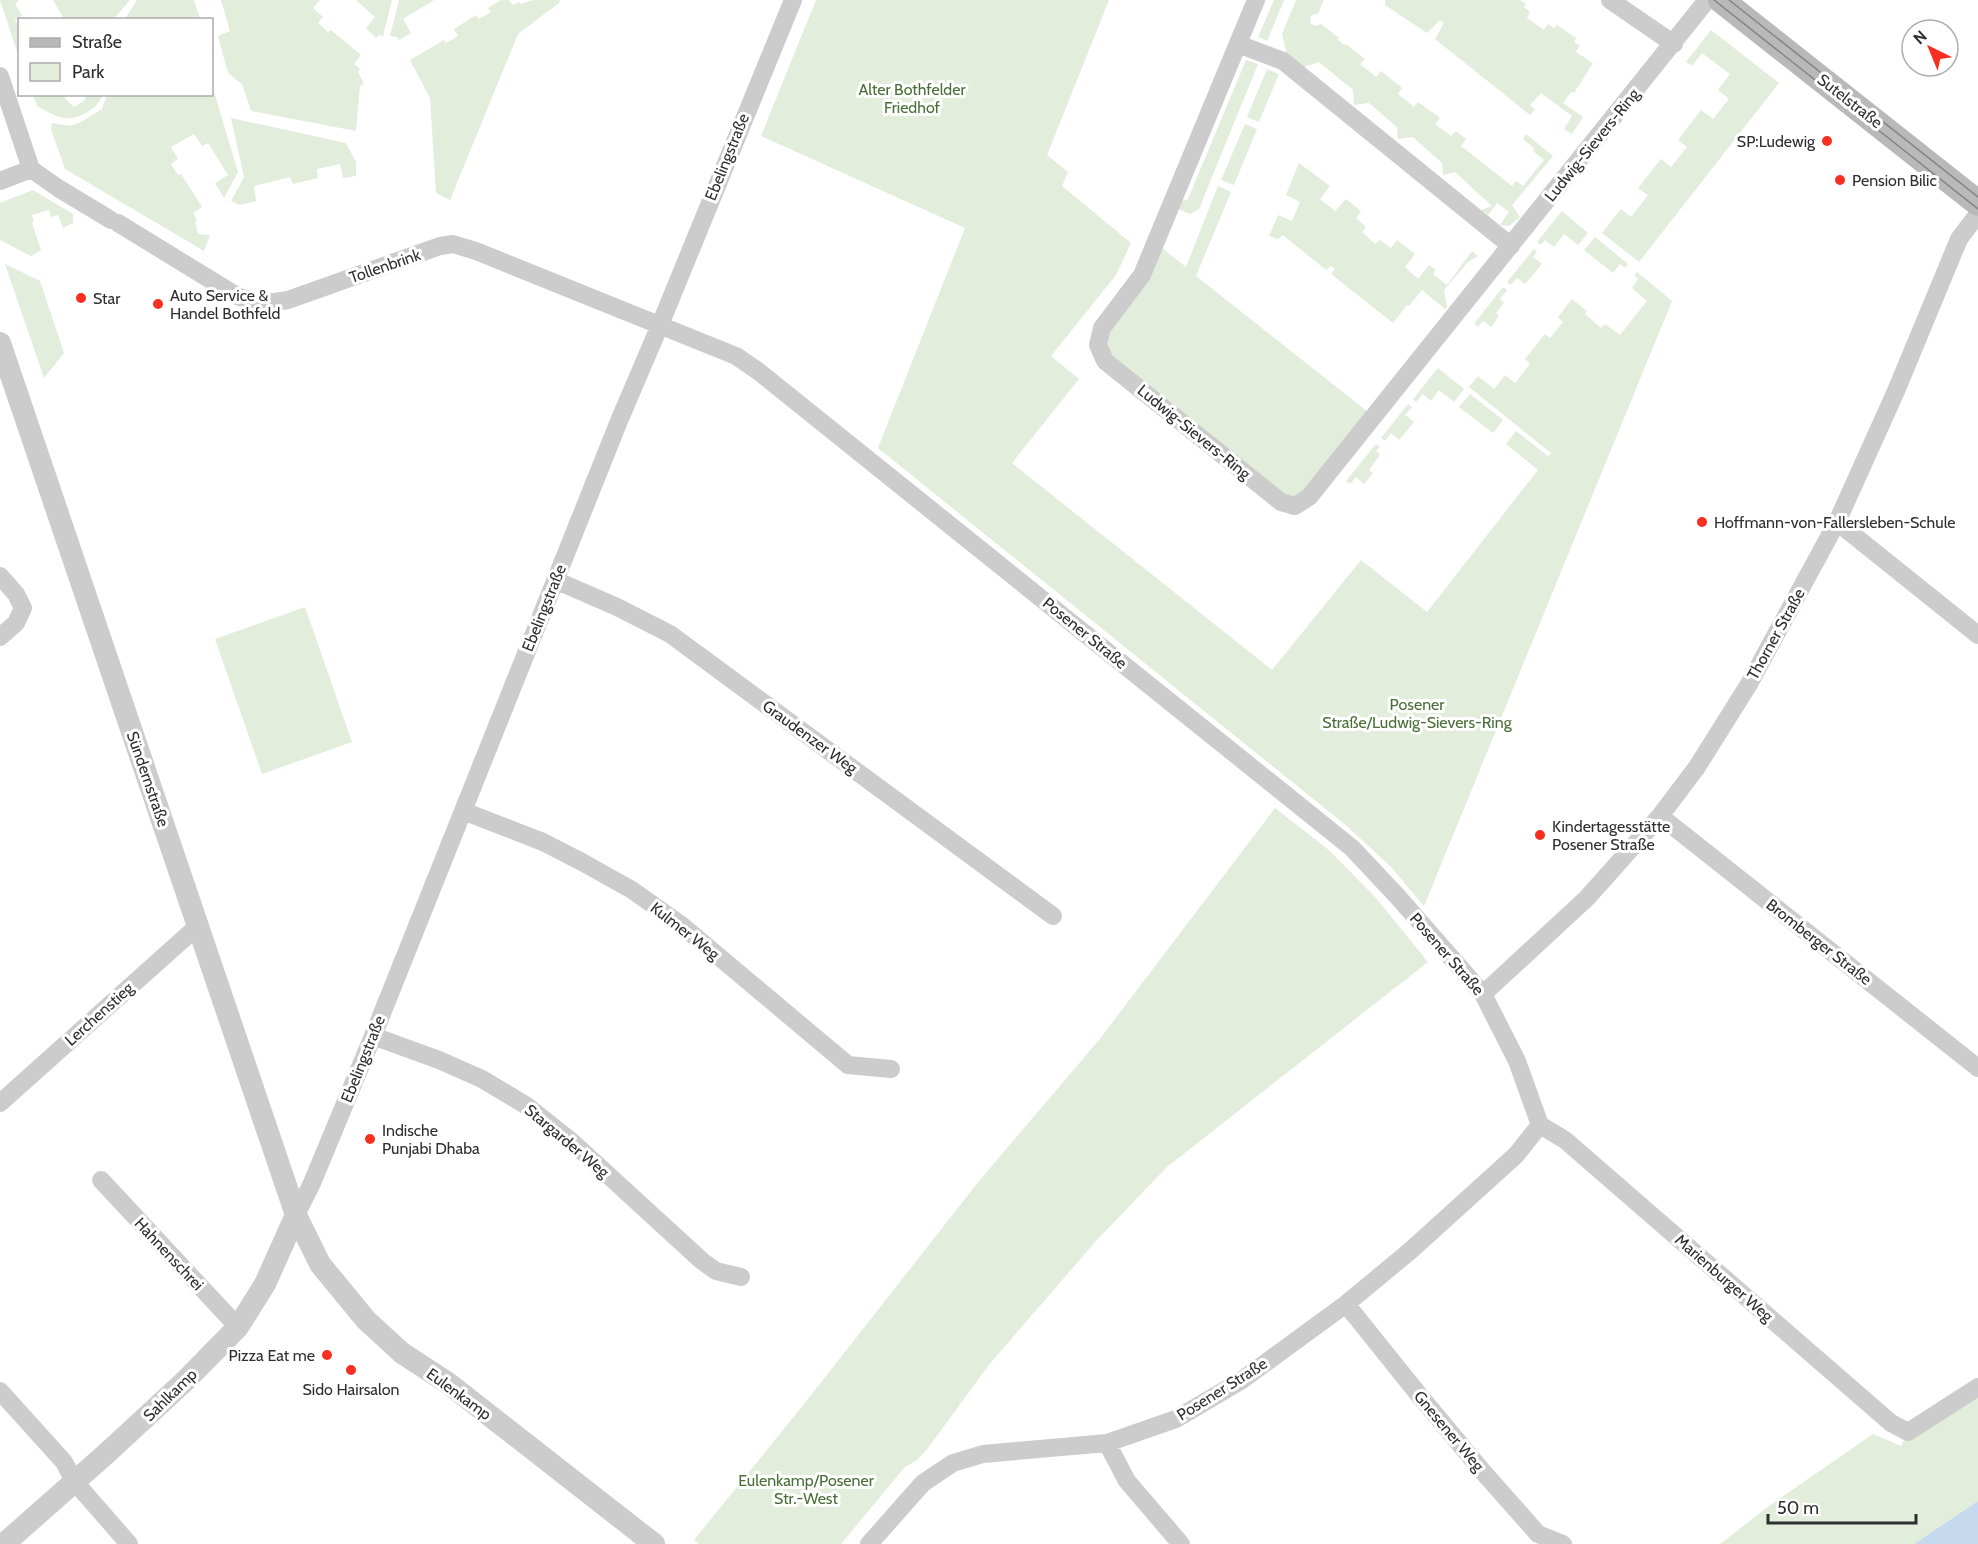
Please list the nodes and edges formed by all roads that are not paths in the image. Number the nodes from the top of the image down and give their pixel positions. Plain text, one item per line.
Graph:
1 (793, 0) edge
2 (1256, 0) edge
3 (1610, 0) edge
4 (1707, 0) edge
5 (1721, 0) edge
6 (1238, 44) junction
7 (1674, 44) junction
8 (0, 76) edge
9 (31, 169) junction
10 (0, 180) edge
11 (1978, 203) edge
12 (1978, 214) edge
13 (1511, 246) junction
14 (660, 325) junction
15 (1, 352) edge
16 (1837, 522) junction
17 (0, 576) edge
18 (555, 580) junction
19 (1978, 635) edge
20 (0, 637) edge
21 (463, 811) junction
22 (1660, 816) junction
23 (1053, 916) dead end
24 (199, 926) junction
25 (1483, 994) junction
26 (373, 1036) junction
27 (1978, 1068) edge
28 (891, 1069) dead end
29 (0, 1102) edge
30 (1540, 1125) junction
31 (101, 1180) dead end
32 (296, 1215) junction
33 (741, 1277) dead end
34 (1346, 1304) junction
35 (238, 1327) junction
36 (1978, 1387) edge
37 (0, 1391) edge
38 (1107, 1443) junction
39 (74, 1481) junction
40 (4, 1544) edge
41 (129, 1544) edge
42 (654, 1544) edge
43 (869, 1544) edge
44 (1181, 1544) edge
45 (1563, 1544) edge

1 - 14 street, Ebelingstraße
2 - 6 street, Ludwig-Sievers-Ring
3 - 7 street
4 - 7 street, Ludwig-Sievers-Ring
5 - 11 main road, Sutelstraße
6 - 13 street
6 - 13 street, Ludwig-Sievers-Ring
7 - 13 street, Ludwig-Sievers-Ring
8 - 9 street
9 - 10 street
9 - 14 street, Tollenbrink
12 - 16 street, Thorner Straße
14 - 18 street, Ebelingstraße
14 - 25 street, Posener Straße
15 - 24 street, Sündernstraße
16 - 19 street
16 - 22 street, Thorner Straße
17 - 20 street
18 - 21 street, Ebelingstraße
18 - 23 street, Graudenzer Weg
21 - 26 street, Ebelingstraße
21 - 28 street, Kulmer Weg
22 - 25 street, Thorner Straße
22 - 27 street, Bromberger Straße
24 - 29 street, Lerchenstieg
24 - 32 street, Sündernstraße
25 - 30 street, Posener Straße
26 - 32 street, Ebelingstraße
26 - 33 street, Stargarder Weg
30 - 34 street, Posener Straße
30 - 36 street, Marienburger Weg
31 - 35 street, Hahnenschrei
32 - 35 street, Sahlkamp
32 - 42 street, Eulenkamp
34 - 38 street, Posener Straße
34 - 45 street, Gnesener Weg
35 - 39 street, Sahlkamp
37 - 39 street
38 - 43 street, Posener Straße
38 - 44 street
39 - 40 street, Sahlkamp
39 - 41 street

